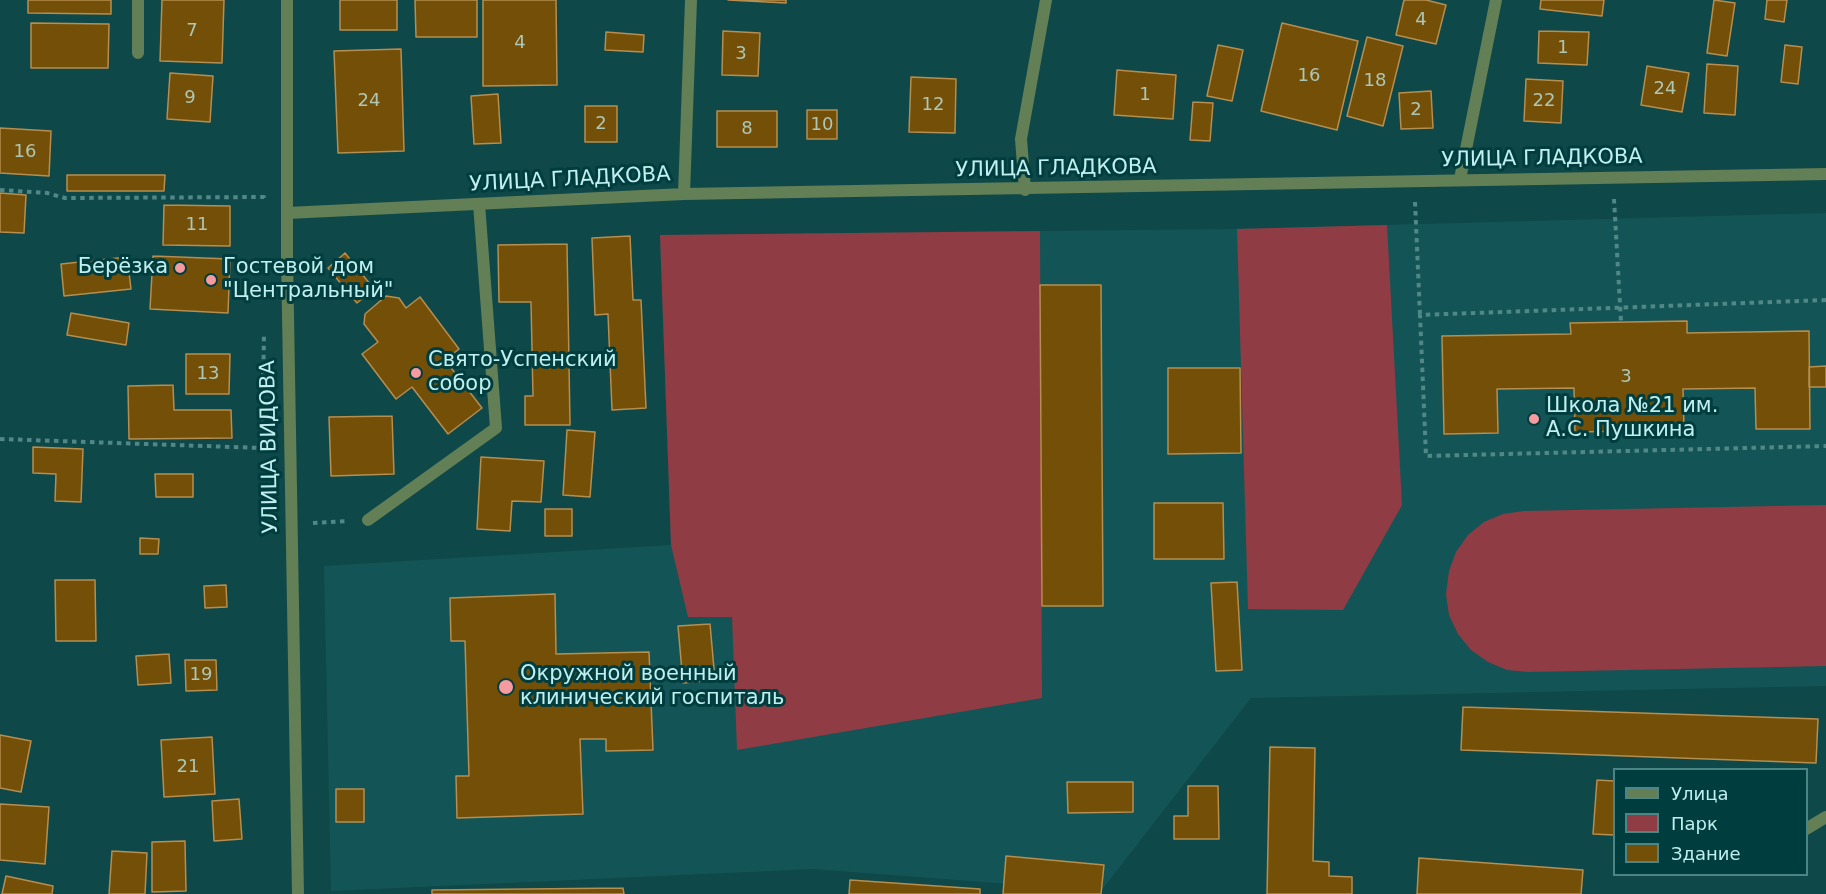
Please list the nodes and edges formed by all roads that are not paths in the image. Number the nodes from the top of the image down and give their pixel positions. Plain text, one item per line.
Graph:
1 (138, 0) edge
2 (287, 0) edge
3 (691, 0) edge
4 (1046, 0) edge
5 (1496, 0) edge
6 (138, 53) dead end
7 (1826, 174) edge
8 (1460, 179) junction
9 (1025, 190) junction
10 (684, 194) junction
11 (479, 204) junction
12 (287, 213) junction
13 (368, 520) road end
14 (1826, 817) edge
15 (1808, 829) edge
16 (298, 894) edge

1 - 6 street
2 - 12 street, УЛИЦА ВИДОВА
3 - 10 street
4 - 9 street
5 - 8 street
7 - 8 street, УЛИЦА ГЛАДКОВА
8 - 9 street, УЛИЦА ГЛАДКОВА
9 - 10 street, УЛИЦА ГЛАДКОВА
10 - 11 street, УЛИЦА ГЛАДКОВА
11 - 12 street, УЛИЦА ГЛАДКОВА
11 - 13 street
12 - 16 street, УЛИЦА ВИДОВА
14 - 15 street

